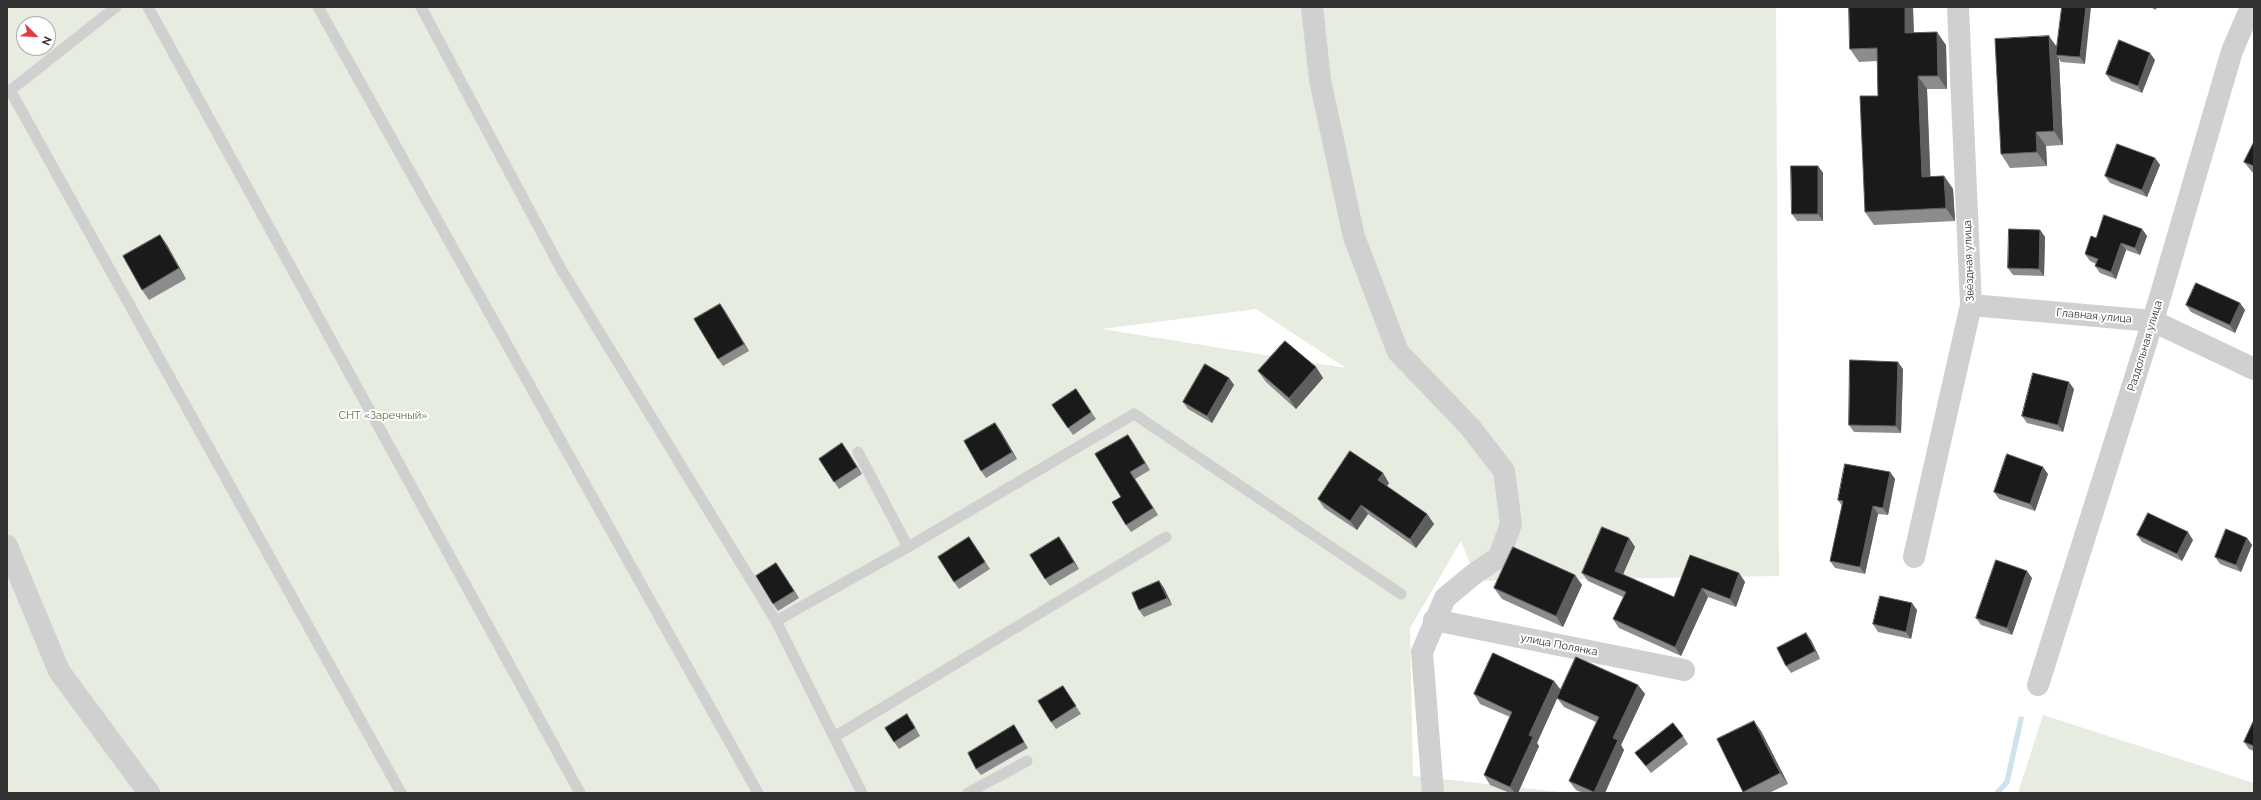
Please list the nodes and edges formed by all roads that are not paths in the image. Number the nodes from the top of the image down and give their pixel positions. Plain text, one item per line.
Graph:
1 (116, 7) edge
2 (148, 7) edge
3 (318, 7) edge
4 (421, 7) edge
5 (1312, 7) edge
6 (1958, 7) edge
7 (2251, 7) edge
8 (9, 91) edge
9 (1971, 305) junction
10 (2153, 321) junction
11 (2254, 369) edge
12 (858, 452) dead end
13 (1166, 537) dead end
14 (7, 546) edge
15 (908, 547) junction
16 (1914, 557) dead end
17 (13, 579) edge
18 (1401, 594) dead end
19 (1434, 620) junction
20 (776, 621) junction
21 (1684, 670) dead end
22 (2038, 685) dead end
23 (834, 737) junction
24 (1027, 761) dead end
25 (149, 793) edge
26 (401, 793) edge
27 (580, 793) edge
28 (758, 793) edge
29 (862, 793) edge
30 (968, 793) edge
31 (1433, 793) edge

1 - 8 lane
2 - 27 lane
3 - 28 lane
4 - 20 lane
5 - 19 street
6 - 9 street, Звёздная улица
7 - 10 street, Раздольная улица
8 - 26 lane
9 - 10 street, Главная улица
9 - 16 street, Звёздная улица
10 - 11 street, Главная улица
10 - 22 street, Раздольная улица
12 - 15 lane
13 - 23 lane
14 - 17 street
15 - 18 lane
15 - 20 lane
17 - 25 street
19 - 21 street, улица Полянка
19 - 31 street
20 - 23 lane
23 - 29 lane
24 - 30 lane

